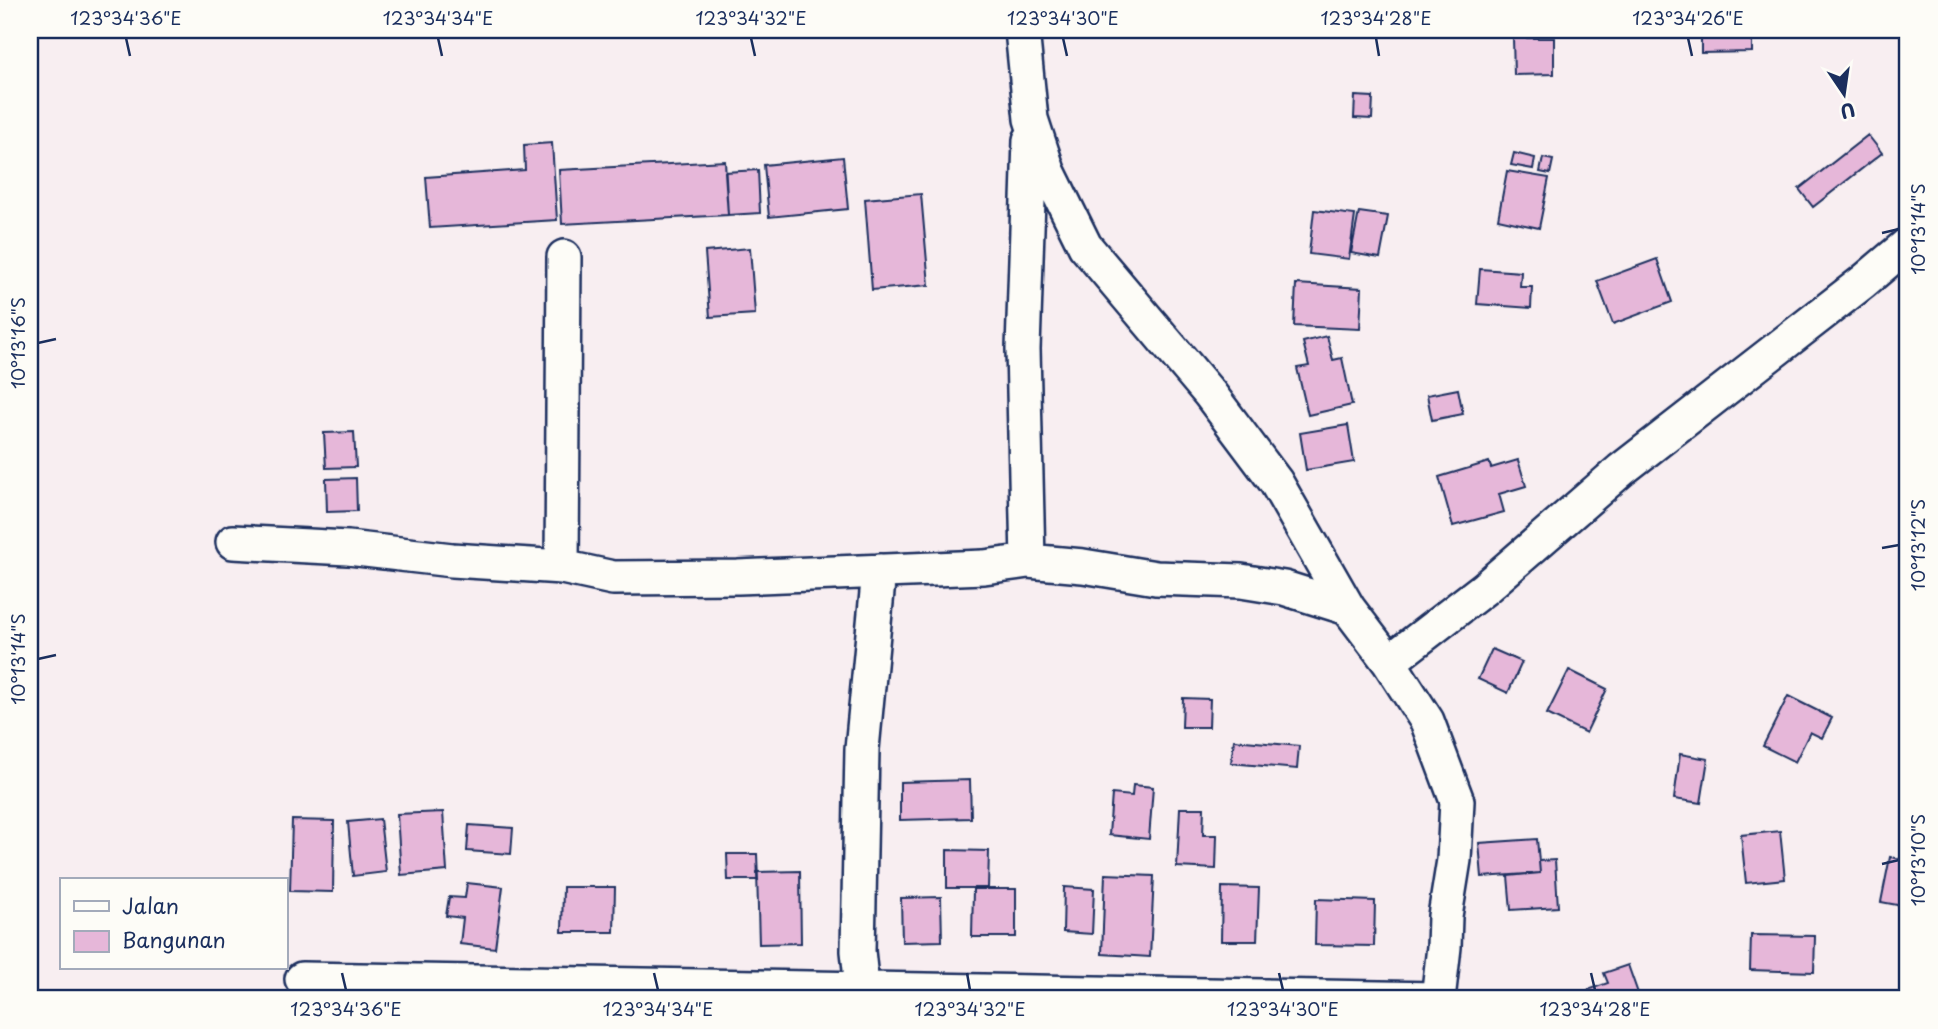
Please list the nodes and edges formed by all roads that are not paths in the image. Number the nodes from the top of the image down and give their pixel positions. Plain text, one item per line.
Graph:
1 (1022, 30) edge
2 (1031, 119) junction
3 (1908, 244) edge
4 (564, 257) dead end
5 (233, 542) dead end
6 (1028, 561) junction
7 (562, 567) junction
8 (879, 571) junction
9 (1348, 608) junction
10 (1389, 662) junction
11 (302, 979) dead end
12 (862, 988) junction
13 (1438, 999) edge

1 - 2 street
2 - 6 street
2 - 9 street
3 - 10 street
4 - 7 street
5 - 7 street
6 - 8 street
6 - 9 street
7 - 8 street
8 - 12 street
9 - 10 street
10 - 13 street
11 - 12 street
12 - 13 street

